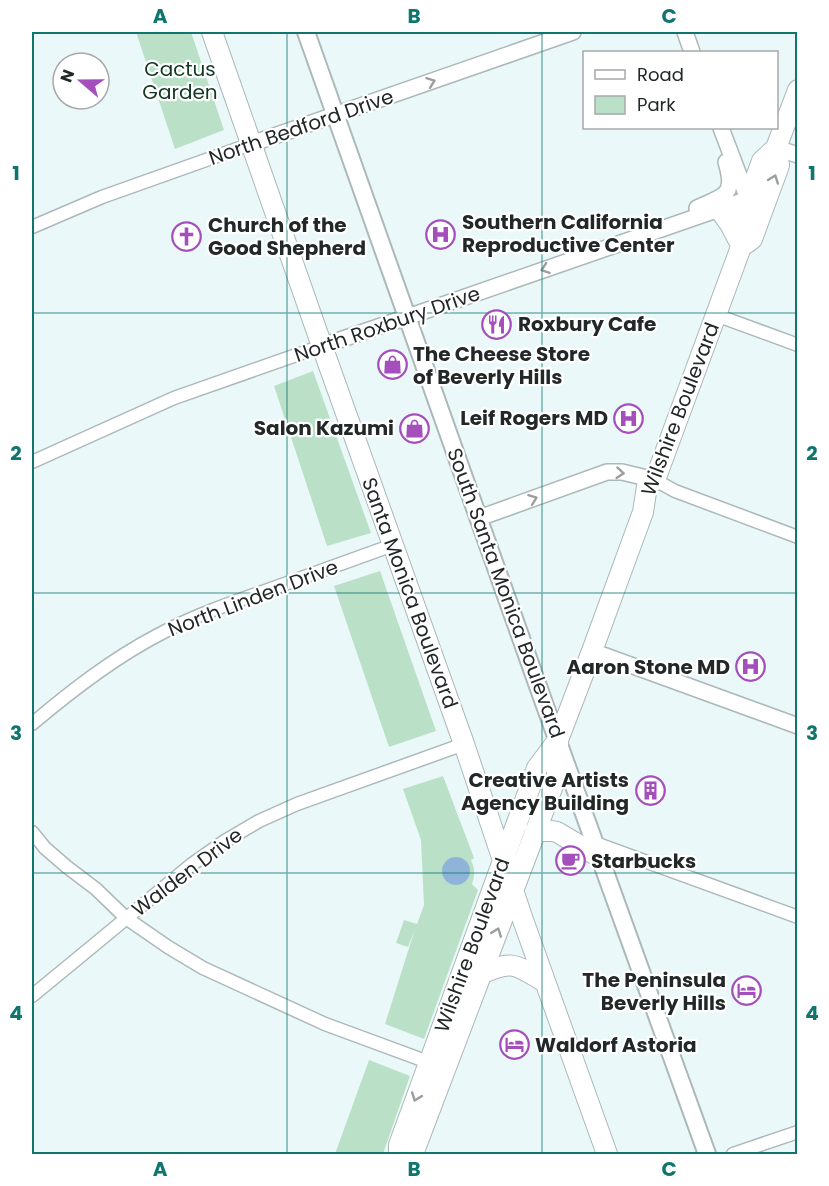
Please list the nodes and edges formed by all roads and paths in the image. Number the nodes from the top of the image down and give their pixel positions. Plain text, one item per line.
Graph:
1 (212, 32) edge
2 (306, 32) edge
3 (573, 32) edge
4 (685, 32) edge
5 (692, 51) edge
6 (798, 90) edge
7 (336, 115) junction
8 (714, 129) edge
9 (720, 129) edge
10 (251, 144) junction
11 (776, 148) junction
12 (798, 155) edge
13 (748, 199) junction
14 (720, 210) junction
15 (678, 224) junction
16 (32, 227) edge
17 (741, 247) junction
18 (716, 315) junction
19 (407, 317) junction
20 (798, 345) edge
21 (322, 346) junction
22 (32, 462) edge
23 (655, 480) junction
24 (479, 518) junction
25 (798, 537) edge
26 (393, 545) junction
27 (592, 651) junction
28 (32, 724) edge
29 (798, 726) edge
30 (558, 740) junction
31 (464, 744) junction
32 (535, 831) junction
33 (32, 832) edge
34 (598, 850) junction
35 (504, 861) junction
36 (513, 890) junction
37 (798, 917) edge
38 (126, 918) junction
39 (481, 974) junction
40 (545, 982) junction
41 (32, 996) edge
42 (428, 1062) junction
43 (798, 1132) edge
44 (399, 1155) edge
45 (413, 1155) edge
46 (607, 1155) edge
47 (707, 1155) edge
48 (733, 1155) edge

1 - 10 main road, Santa Monica Boulevard
2 - 7 main road, South Santa Monica Boulevard
7 -> 3 street, North Bedford Drive
4 - 5 street
6 - 11 main road, Wilshire Boulevard
7 - 10 street, North Bedford Drive
7 - 19 main road, South Santa Monica Boulevard
8 - 15 street
9 - 13 street
10 - 16 street, North Bedford Drive
10 - 21 main road, Santa Monica Boulevard
11 - 12 street
11 - 13 main road, Wilshire Boulevard
17 -> 11 main road, Wilshire Boulevard
13 - 14 street, North Roxbury Drive
13 - 17 main road, Wilshire Boulevard
14 - 15 street, North Roxbury Drive
14 - 17 main road
15 -> 19 street, North Roxbury Drive
17 - 18 main road, Wilshire Boulevard
18 - 20 street
18 - 23 main road, Wilshire Boulevard
19 - 21 street, North Roxbury Drive
19 - 24 main road, South Santa Monica Boulevard
21 - 22 street, North Roxbury Drive
21 - 26 main road, Santa Monica Boulevard
24 -> 23 street
23 - 25 street
23 - 27 main road, Wilshire Boulevard
24 - 30 main road, South Santa Monica Boulevard
26 - 28 street, North Linden Drive
26 - 31 main road, Santa Monica Boulevard
27 - 29 street
27 - 30 main road, Wilshire Boulevard
30 - 32 main road, Wilshire Boulevard
30 - 34 main road, South Santa Monica Boulevard
30 - 35 main road, Wilshire Boulevard
31 - 35 main road, Santa Monica Boulevard
31 - 38 street, Walden Drive
32 - 34 main road
32 - 36 main road, Wilshire Boulevard
33 - 38 street
34 - 37 street
34 - 47 main road, South Santa Monica Boulevard
35 - 36 main road, Santa Monica Boulevard
35 - 42 main road, Wilshire Boulevard
39 -> 36 main road, Wilshire Boulevard
36 - 40 main road, Santa Monica Boulevard
38 - 41 street, Walden Drive
38 - 42 street
39 - 40 main road
39 - 45 main road, Wilshire Boulevard
40 - 46 main road, Santa Monica Boulevard
42 -> 44 main road, Wilshire Boulevard
43 - 48 street

